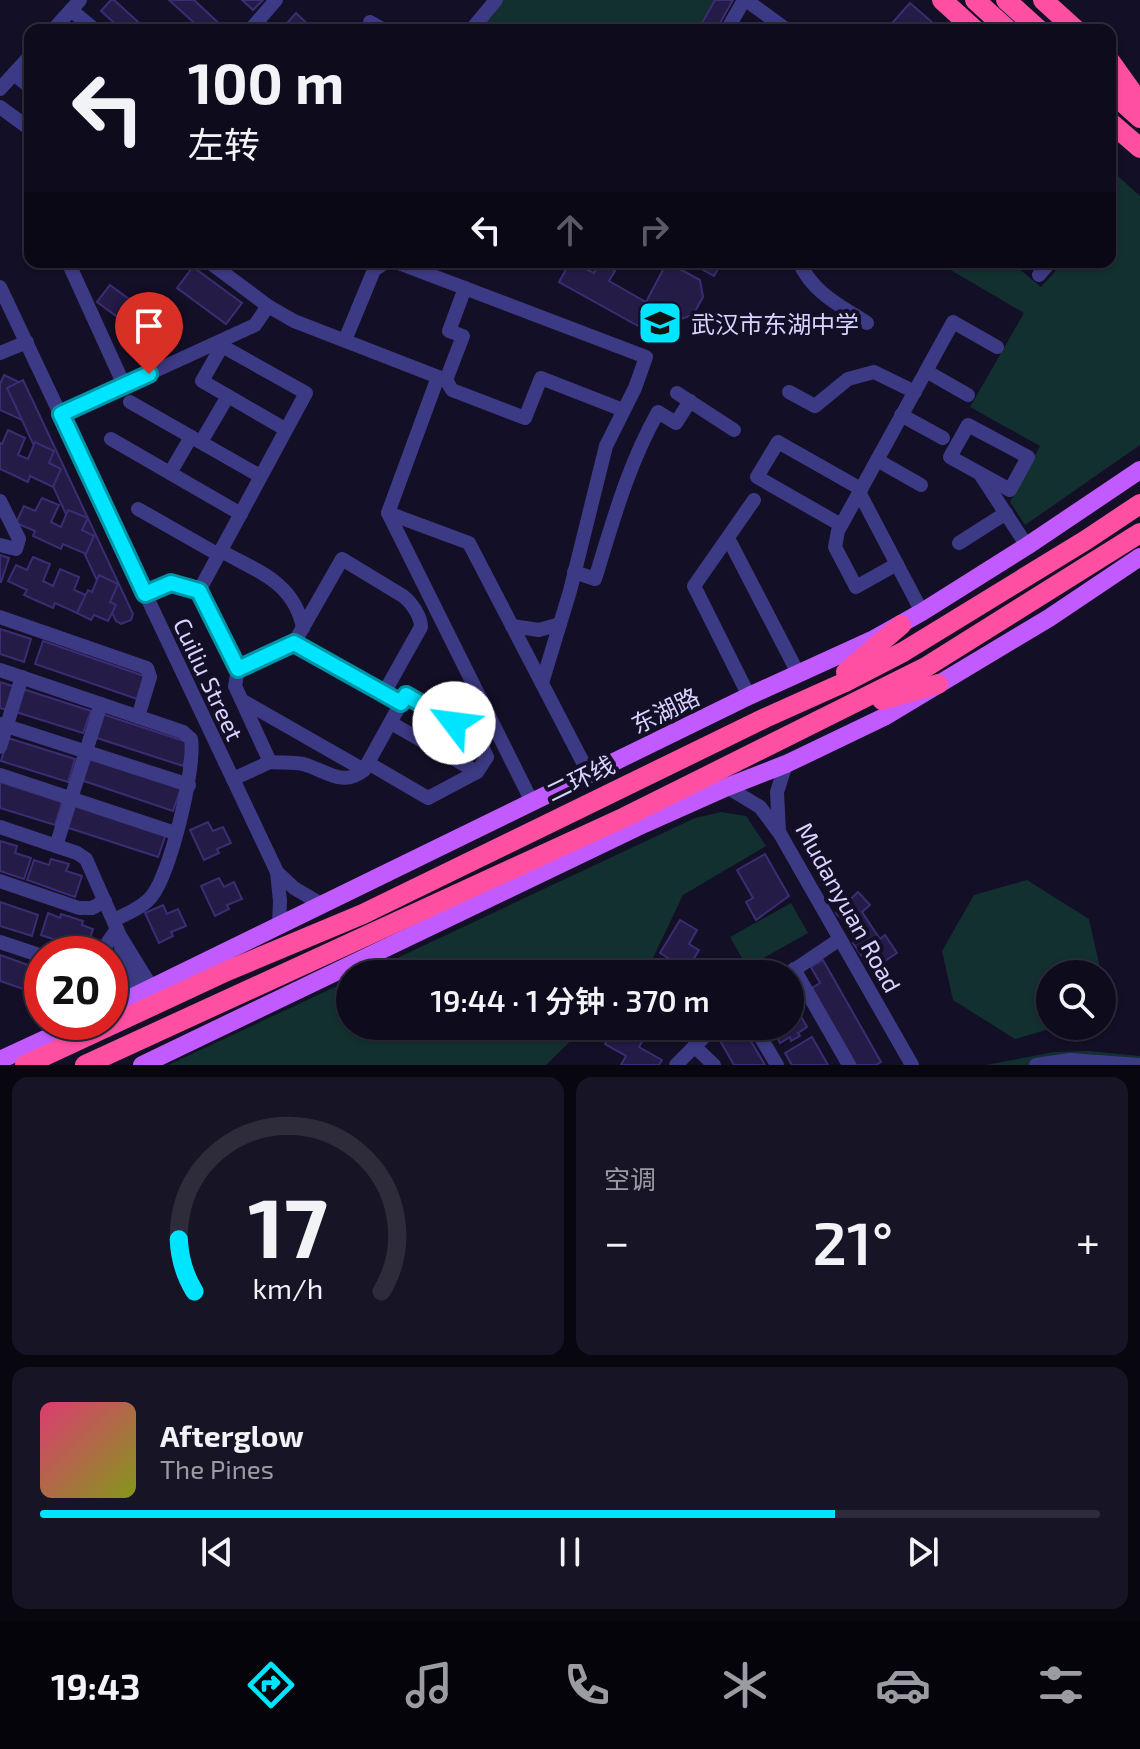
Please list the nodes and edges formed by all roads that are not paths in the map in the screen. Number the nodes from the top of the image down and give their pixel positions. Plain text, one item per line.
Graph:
1 (276, 0) edge
2 (496, 0) edge
3 (745, 0) edge
4 (942, 0) edge
5 (975, 0) edge
6 (1006, 0) edge
7 (1043, 0) edge
8 (75, 5) edge
9 (370, 22) dead end
10 (58, 24) edge
11 (90, 24) edge
12 (258, 24) edge
13 (374, 24) edge
14 (476, 24) edge
15 (731, 24) edge
16 (779, 24) edge
17 (968, 24) edge
18 (1001, 24) edge
19 (1032, 24) edge
20 (1069, 24) edge
21 (1116, 69) edge
22 (21, 73) edge
23 (0, 89) edge
24 (1116, 96) edge
25 (1140, 103) edge
26 (0, 107) edge
27 (1140, 118) edge
28 (24, 125) edge
29 (1116, 127) edge
30 (1140, 148) edge
31 (71, 268) edge
32 (217, 268) edge
33 (377, 268) edge
34 (412, 268) edge
35 (802, 268) edge
36 (1045, 268) edge
37 (1039, 275) dead end
38 (0, 287) edge
39 (465, 288) junction
40 (268, 306) junction
41 (867, 323) dead end
42 (345, 340) junction
43 (27, 342) junction
44 (997, 347) dead end
45 (0, 353) edge
46 (926, 371) junction
47 (442, 378) junction
48 (124, 385) junction
49 (789, 392) dead end
50 (915, 392) junction
51 (968, 395) dead end
52 (228, 396) junction
53 (130, 402) dead end
54 (623, 410) junction
55 (61, 414) junction
56 (901, 415) junction
57 (285, 429) junction
58 (734, 430) dead end
59 (943, 438) dead end
60 (111, 439) dead end
61 (196, 440) junction
62 (877, 460) junction
63 (1140, 470) edge
64 (170, 473) junction
65 (979, 473) junction
66 (260, 476) junction
67 (921, 485) dead end
68 (860, 491) junction
69 (754, 500) dead end
70 (0, 501) edge
71 (1140, 504) edge
72 (138, 509) dead end
73 (388, 513) junction
74 (1006, 513) junction
75 (241, 514) junction
76 (841, 525) junction
77 (1140, 533) edge
78 (728, 538) junction
79 (959, 543) dead end
80 (0, 545) edge
81 (1027, 546) junction
82 (220, 553) junction
83 (1140, 557) edge
84 (897, 564) junction
85 (574, 572) junction
86 (199, 591) junction
87 (145, 594) junction
88 (922, 612) junction
89 (0, 617) edge
90 (560, 624) junction
91 (901, 625) junction
92 (512, 626) junction
93 (303, 628) junction
94 (294, 643) junction
95 (238, 669) junction
96 (0, 670) edge
97 (798, 673) junction
98 (22, 677) junction
99 (542, 683) junction
100 (938, 684) junction
101 (823, 692) junction
102 (384, 693) junction
103 (749, 696) junction
104 (243, 701) junction
105 (401, 703) junction
106 (101, 704) junction
107 (832, 714) junction
108 (138, 717) junction
109 (391, 723) junction
110 (3, 725) edge
111 (0, 747) edge
112 (86, 752) junction
113 (270, 762) junction
114 (786, 764) junction
115 (366, 766) junction
116 (477, 772) junction
117 (589, 774) junction
118 (0, 775) edge
119 (233, 779) junction
120 (189, 785) junction
121 (727, 787) junction
122 (71, 798) junction
123 (532, 802) junction
124 (0, 827) edge
125 (779, 832) junction
126 (175, 833) junction
127 (56, 846) junction
128 (277, 872) junction
129 (0, 881) edge
130 (105, 901) junction
131 (321, 904) junction
132 (279, 925) junction
133 (117, 928) junction
134 (112, 936) edge
135 (118, 936) edge
136 (840, 939) junction
137 (0, 942) edge
138 (24, 950) edge
139 (804, 963) edge
140 (128, 969) edge
141 (146, 991) junction
142 (804, 993) edge
143 (128, 1000) edge
144 (43, 1040) edge
145 (700, 1040) edge
146 (762, 1040) edge
147 (694, 1046) junction
148 (0, 1060) edge
149 (25, 1065) edge
150 (85, 1065) edge
151 (142, 1065) edge
152 (676, 1065) edge
153 (714, 1065) edge
154 (777, 1065) edge
155 (849, 1065) edge
156 (912, 1065) edge
157 (1036, 1065) edge
158 (1140, 1065) edge

1 - 12 street
2 - 14 street
3 - 15 street
3 - 16 street
4 - 17 highway
5 - 18 highway
6 - 19 highway
7 - 20 highway
8 - 10 street
8 - 11 street
9 - 13 street
21 - 25 highway
22 - 23 street
24 - 27 highway
26 - 28 street
29 - 30 highway
31 - 48 street
32 - 40 street
33 - 42 street
34 - 39 street
35 - 41 street
36 - 37 street
38 - 43 street, Cuiliu Street
39 - 47 street
39 - 54 street
40 - 42 street
40 - 48 street
42 - 47 street
43 - 45 street
43 - 55 street, Cuiliu Street
44 - 46 street
46 - 50 street
46 - 51 street
47 - 54 street
47 - 73 street
48 - 55 street
49 - 50 street
50 - 56 street
52 - 57 street
52 - 57 street
52 - 61 street
53 - 61 street
54 - 85 street
55 - 87 street, Cuiliu Street
56 - 59 street
56 - 62 street
57 - 66 street
58 - 85 street
60 - 64 street
61 - 64 street
61 - 66 street
62 - 67 street
62 - 68 street
63 - 81 main road, 东湖路
64 - 75 street
65 - 65 street
65 - 74 street
66 - 75 street
68 - 76 street
68 - 76 street
68 - 84 street
69 - 78 street
70 - 80 street
71 - 101 highway, 二环线
72 - 82 street
73 - 92 street
73 - 123 street
74 - 79 street
74 - 81 street
75 - 82 street
76 - 84 street
77 - 107 highway
78 - 97 street
78 - 103 street
81 - 88 main road, 东湖路
82 - 86 street
82 - 93 street
83 - 100 main road
84 - 88 street
85 - 90 street
86 - 87 street
86 - 95 street
87 - 119 street, Cuiliu Street
88 - 91 main road, 东湖路
89 - 108 street
90 - 92 street
90 - 99 street
91 - 97 main road, 东湖路
91 - 101 highway
92 - 99 street
93 - 94 street
93 - 102 street
94 - 95 street
94 - 102 street
95 - 104 street
96 - 98 street
97 - 103 main road, 东湖路
98 - 106 street
98 - 110 street
99 - 117 street
100 - 107 highway
100 - 114 main road
101 - 149 highway, 二环线
102 - 105 street
103 - 117 main road, 东湖路
104 - 113 street
104 - 115 street
105 - 109 street
105 - 116 street
106 - 108 street
106 - 112 street
107 - 150 highway
108 - 120 street
109 - 115 street
109 - 116 street
110 - 111 street
110 - 112 street
112 - 120 street
112 - 122 street
113 - 115 street
113 - 119 street
114 - 121 main road
114 - 125 street, Mudanyuan Road
115 - 116 street
117 - 123 main road, 东湖路
118 - 122 street
119 - 128 street, Cuiliu Street
120 - 126 street
121 - 125 street
121 - 151 main road
122 - 126 street
122 - 127 street
123 - 131 main road, 东湖路
124 - 127 street
125 - 136 street, Mudanyuan Road
126 - 133 street
127 - 130 street
128 - 131 street
128 - 132 street
129 - 130 street
130 - 133 street
131 - 132 main road, 东湖路
132 - 141 main road, 东湖路
133 - 134 street
133 - 135 street
133 - 141 street
136 - 139 street
136 - 156 street, Mudanyuan Road
137 - 138 street
140 - 141 street
141 - 143 main road, 东湖路
142 - 155 street
144 - 148 main road
145 - 147 street
146 - 154 street
147 - 152 street
147 - 153 street
157 - 158 street

